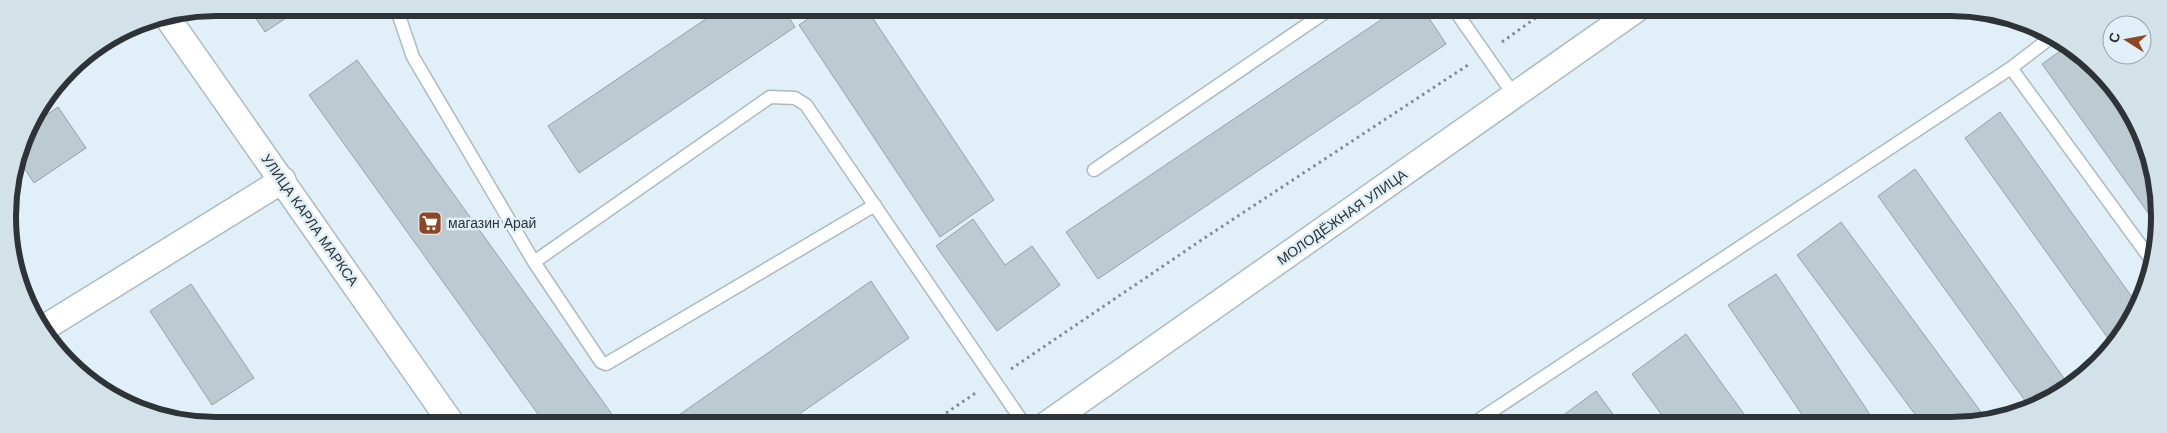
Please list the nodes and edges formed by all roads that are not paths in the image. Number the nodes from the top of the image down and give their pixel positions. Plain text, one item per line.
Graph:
1 (399, 16) edge
2 (1320, 16) edge
3 (1459, 16) edge
4 (1627, 16) edge
5 (170, 22) edge
6 (2047, 41) edge
7 (2011, 68) junction
8 (1514, 95) junction
9 (1094, 170) dead end
10 (283, 180) junction
11 (875, 205) junction
12 (2147, 254) edge
13 (534, 262) junction
14 (48, 325) edge
15 (447, 417) edge
16 (1019, 417) edge
17 (1057, 417) edge
18 (1483, 417) edge

1 - 13 lane
2 - 9 lane
3 - 8 lane
4 - 8 street, МОЛОДЁЖНАЯ УЛИЦА
5 - 10 street, УЛИЦА КАРЛА МАРКСА
6 - 7 lane
7 - 12 lane
7 - 18 lane
8 - 17 street, МОЛОДЁЖНАЯ УЛИЦА
10 - 14 street
10 - 15 street, УЛИЦА КАРЛА МАРКСА
11 - 13 lane
11 - 13 lane
11 - 16 lane

